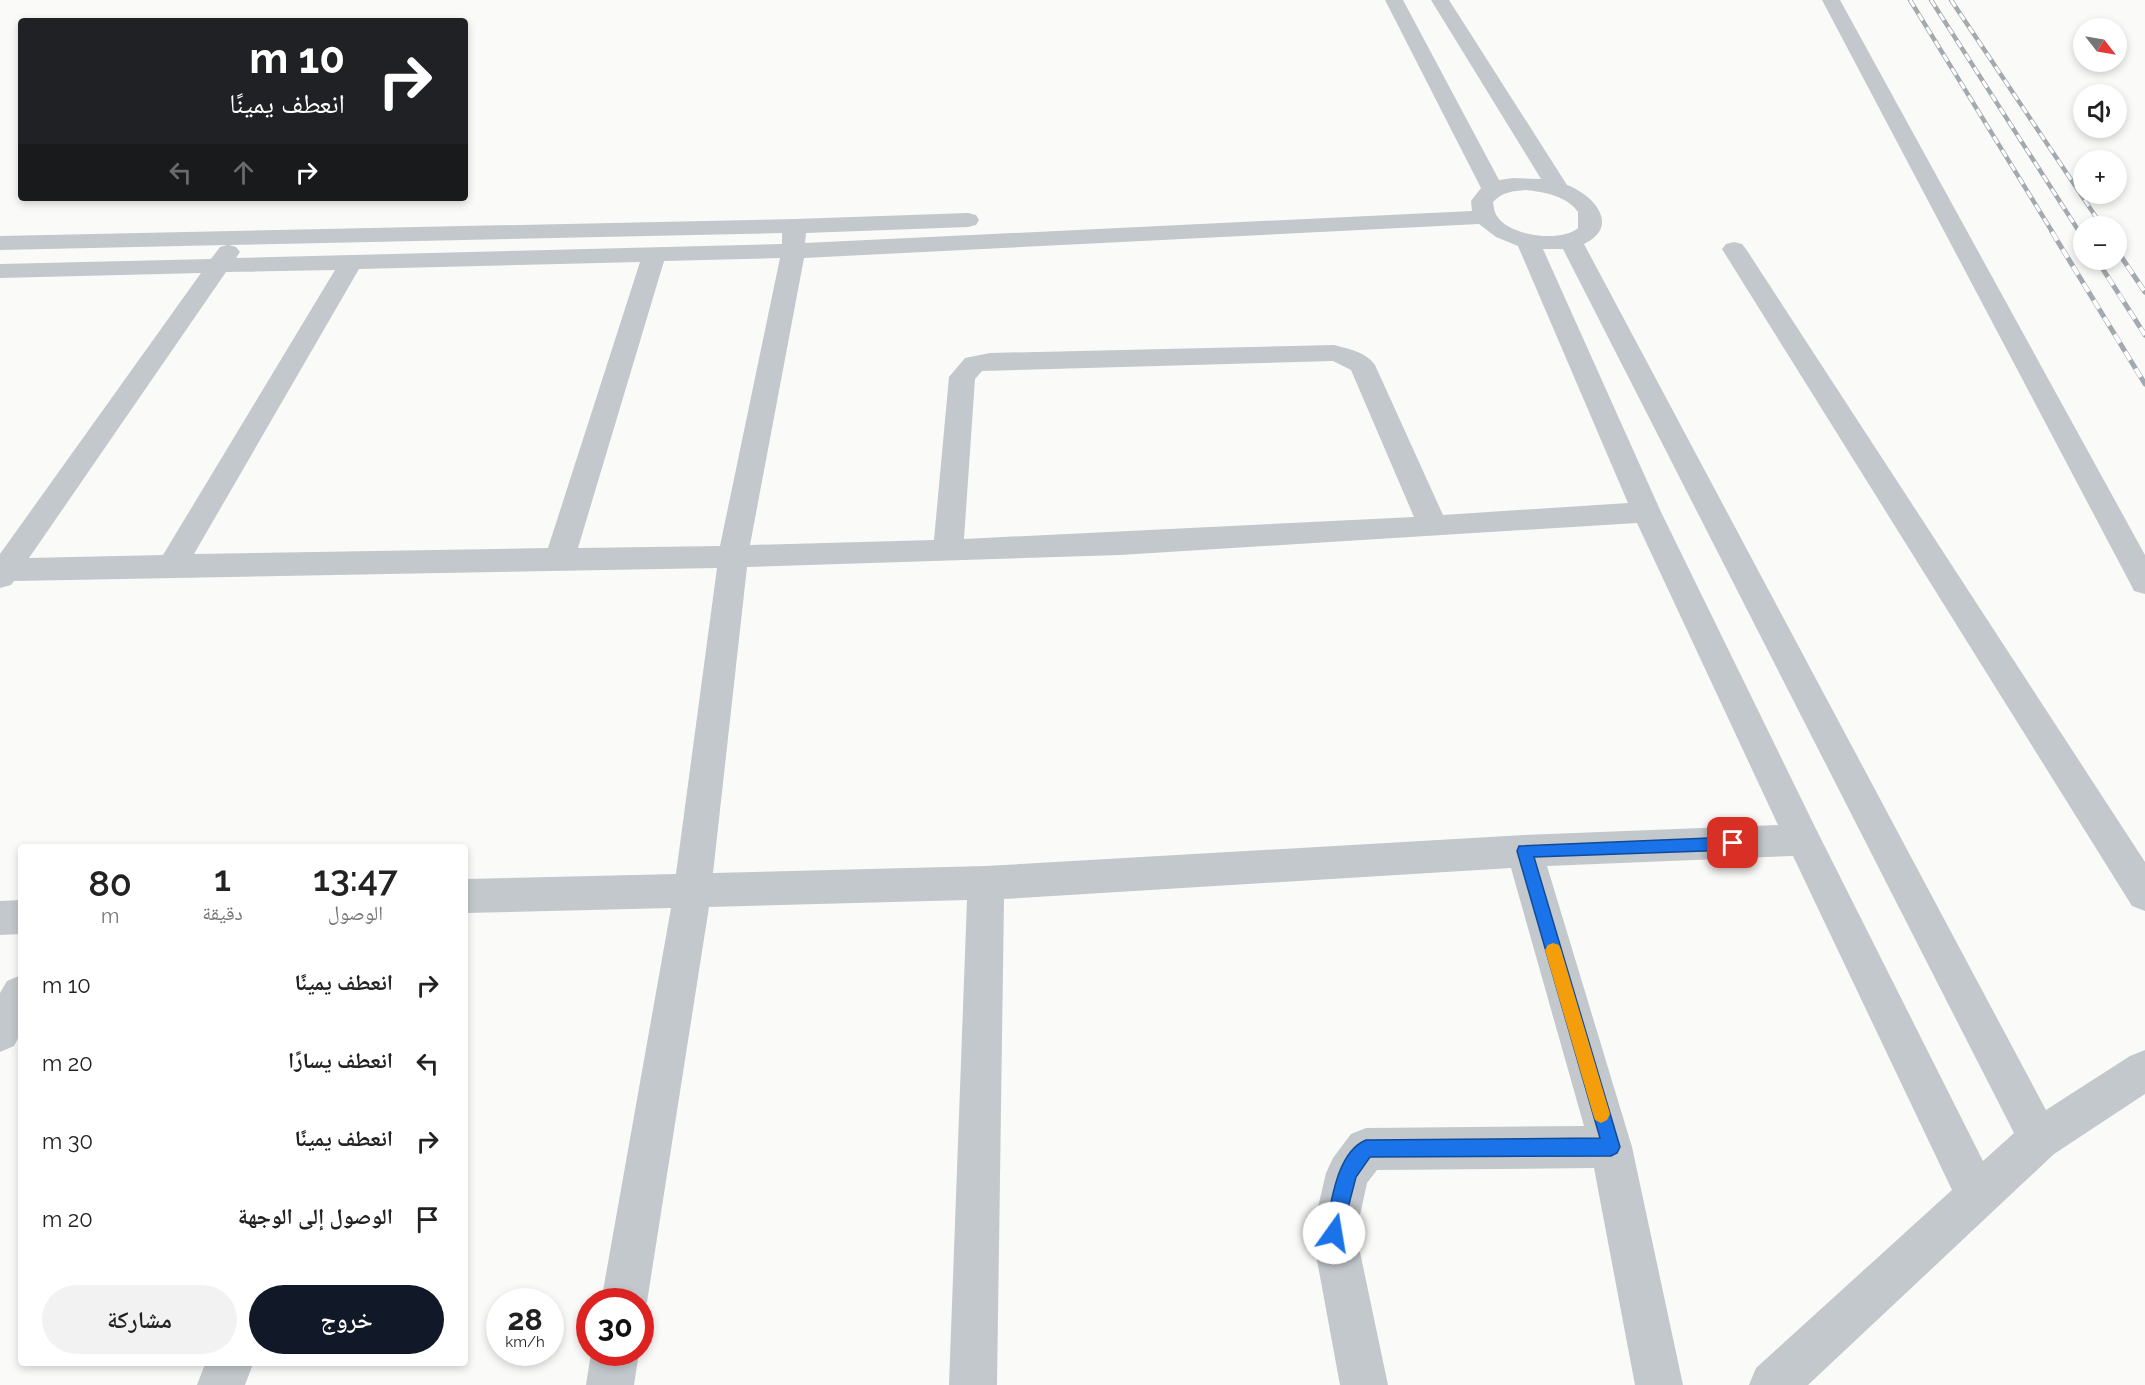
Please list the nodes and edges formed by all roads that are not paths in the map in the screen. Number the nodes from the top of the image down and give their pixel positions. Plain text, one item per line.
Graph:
1 (1394, 0) edge
2 (1440, 0) edge
3 (1831, 0) edge
4 (1558, 189) junction
5 (1486, 203) junction
6 (1032, 218) dead end
7 (984, 219) dead end
8 (794, 239) junction
9 (237, 240) junction
10 (1528, 241) junction
11 (1571, 241) junction
12 (0, 243) edge
13 (1734, 249) dead end
14 (654, 254) junction
15 (351, 263) junction
16 (219, 265) junction
17 (0, 271) edge
18 (1646, 512) junction
19 (1433, 526) junction
20 (948, 551) junction
21 (733, 557) junction
22 (560, 559) junction
23 (173, 564) junction
24 (2, 572) edge
25 (2145, 583) edge
26 (1803, 840) junction
27 (1524, 851) junction
28 (986, 883) junction
29 (693, 890) junction
30 (2145, 894) edge
31 (468, 896) edge
32 (18, 917) edge
33 (0, 918) edge
34 (18, 999) edge
35 (0, 1032) edge
36 (2145, 1070) edge
37 (2039, 1139) junction
38 (1611, 1147) junction
39 (1977, 1195) junction
40 (626, 1288) edge
41 (228, 1366) edge
42 (613, 1366) edge
43 (221, 1385) edge
44 (610, 1385) edge
45 (973, 1385) edge
46 (1364, 1385) edge
47 (1659, 1385) edge
48 (1773, 1385) edge

1 - 5 street
2 - 4 street
3 - 25 street
4 - 5 street
4 - 11 street
5 - 6 street
5 - 8 street
5 - 10 street
7 - 8 street
8 - 9 street
8 - 14 street
8 - 21 street
9 - 12 street
9 - 16 street
10 - 11 street
10 - 18 street
11 - 37 street
13 - 30 street
14 - 15 street
14 - 22 street
15 - 16 street
15 - 23 street
16 - 17 street
16 - 24 street
18 - 19 street
18 - 26 street
19 - 20 street
19 - 20 street
20 - 21 street
21 - 22 street
21 - 29 street
22 - 23 street
23 - 24 street
26 - 27 street
26 - 39 street
27 - 28 street
27 - 38 street
28 - 29 street
28 - 45 street
29 - 31 street
29 - 40 street
32 - 33 street
34 - 35 street
36 - 37 street
37 - 39 street
38 - 46 street
38 - 47 street
39 - 48 street
41 - 43 street
42 - 44 street

